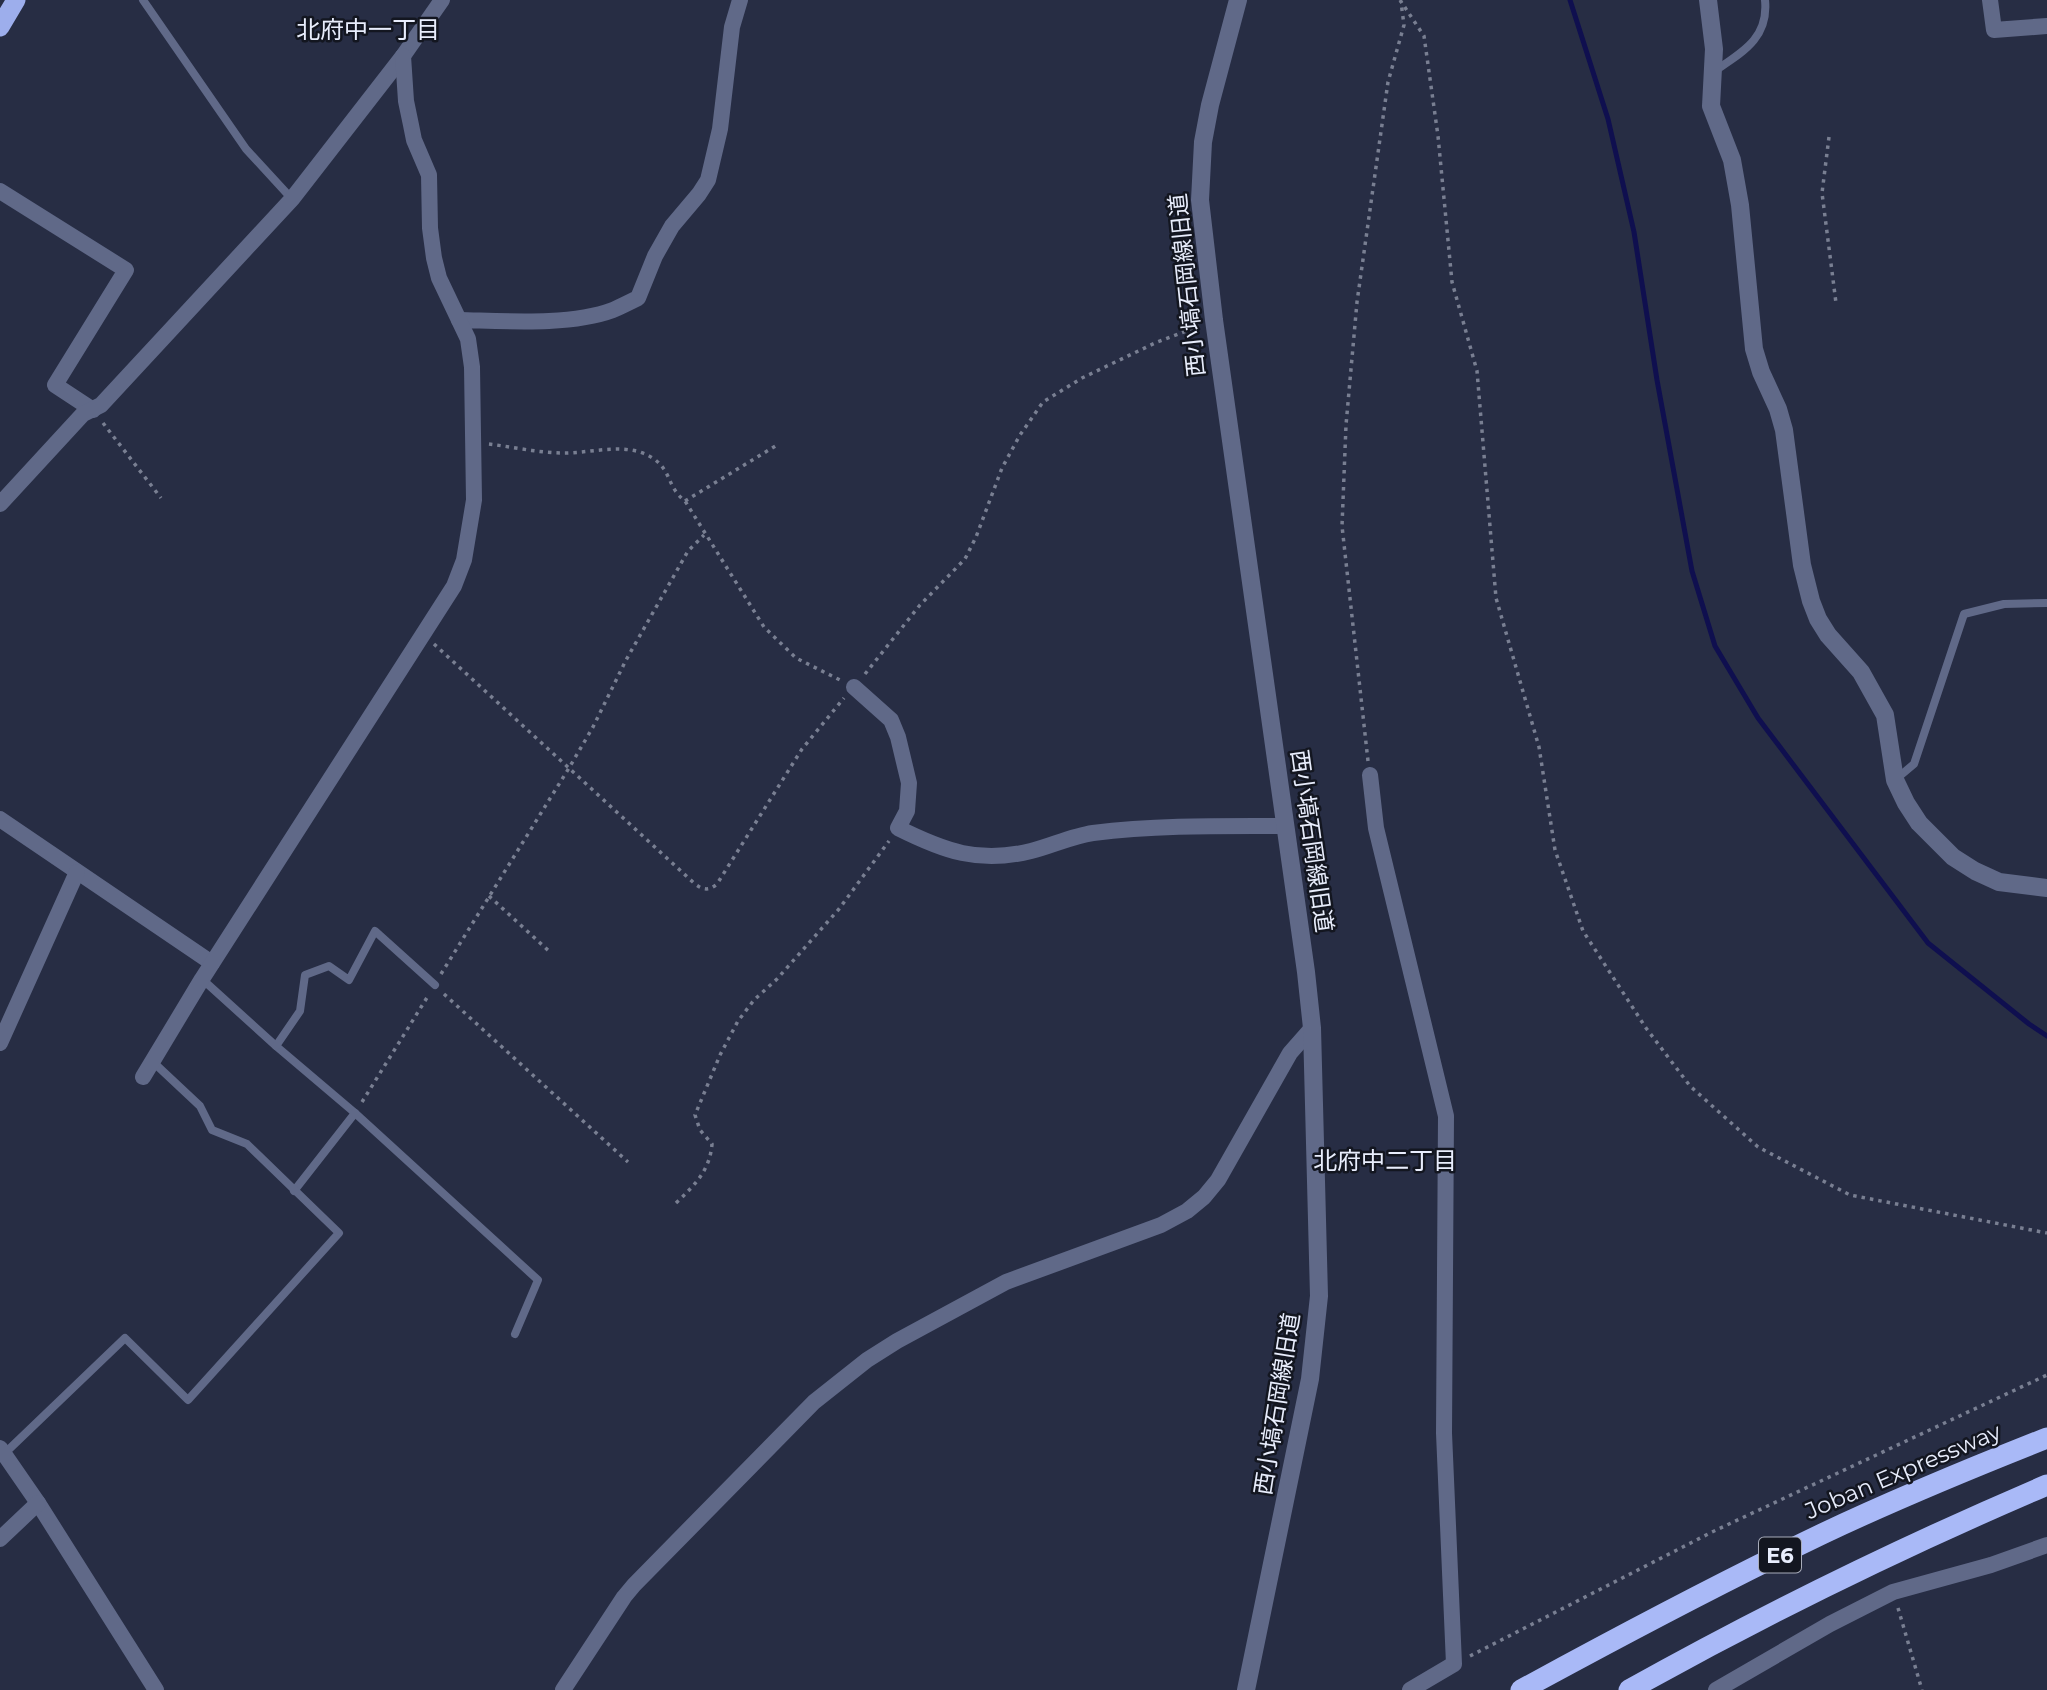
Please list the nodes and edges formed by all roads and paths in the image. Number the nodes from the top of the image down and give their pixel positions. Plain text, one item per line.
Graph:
1 (16, 0) edge
2 (144, 0) edge
3 (442, 0) edge
4 (740, 0) edge
5 (1238, 0) edge
6 (1708, 0) edge
7 (1765, 0) edge
8 (1990, 0) edge
9 (2047, 26) edge
10 (0, 27) edge
11 (403, 56) junction
12 (1713, 72) junction
13 (1829, 136) dead end
14 (0, 191) edge
15 (292, 199) junction
16 (1836, 303) dead end
17 (459, 320) junction
18 (1214, 320) junction
19 (93, 410) junction
20 (474, 443) junction
21 (777, 445) dead end
22 (162, 498) dead end
23 (685, 501) junction
24 (0, 504) edge
25 (704, 535) junction
26 (2047, 603) edge
27 (423, 635) junction
28 (854, 687) junction
29 (569, 768) junction
30 (1370, 775) joint
31 (1895, 780) junction
32 (0, 819) edge
33 (1284, 826) junction
34 (898, 828) junction
35 (77, 872) junction
36 (2047, 888) edge
37 (489, 896) junction
38 (551, 953) dead end
39 (212, 963) junction
40 (202, 978) junction
41 (435, 985) junction
42 (1311, 1028) junction
43 (0, 1043) edge
44 (276, 1046) junction
45 (152, 1061) junction
46 (143, 1077) dead end
47 (355, 1113) junction
48 (628, 1162) dead end
49 (294, 1191) junction
50 (677, 1203) dead end
51 (2047, 1233) edge
52 (515, 1334) dead end
53 (2047, 1375) edge
54 (2047, 1438) edge
55 (2, 1451) edge
56 (2047, 1485) edge
57 (38, 1503) junction
58 (0, 1539) edge
59 (2047, 1545) edge
60 (1893, 1592) junction
61 (1454, 1664) junction
62 (156, 1690) edge
63 (563, 1690) edge
64 (1247, 1690) edge
65 (1410, 1690) edge
66 (1521, 1690) edge
67 (1629, 1690) edge
68 (1716, 1690) edge
69 (1922, 1690) edge

1 - 10 highway
2 - 15 lane
3 - 11 street
4 - 17 street
5 - 18 street, 西小塙石岡線旧道
6 - 12 street
7 - 12 lane
8 - 9 street
11 - 15 street
11 - 17 street
12 - 31 street
13 - 16 path
14 - 19 street
15 - 19 street
17 - 20 street
18 - 28 path
18 - 33 street, 西小塙石岡線旧道
19 - 22 path
19 - 24 street
20 - 23 path
20 - 27 street
21 - 23 path
23 - 25 path
25 - 28 path
25 - 29 path
26 - 31 lane
27 - 29 path
27 - 39 street
28 - 29 path
28 - 34 street
29 - 37 path
30 - 51 path
30 - 61 street
31 - 36 street
32 - 35 street
33 - 34 street
33 - 42 street, 西小塙石岡線旧道
34 - 50 path
35 - 39 street
35 - 43 street
37 - 38 path
37 - 41 path
39 - 40 street
40 - 44 lane
40 - 45 street
41 - 44 lane
41 - 47 path
41 - 48 path
42 - 63 street
42 - 64 street, 西小塙石岡線旧道
44 - 47 lane
45 - 46 street
45 - 49 lane
47 - 49 lane
47 - 52 lane
49 - 55 lane
53 - 61 path
54 - 66 highway, Joban Expressway / E6
55 - 57 street
56 - 67 highway, E6
57 - 58 street
57 - 62 street
59 - 60 street
60 - 68 street
60 - 69 path
61 - 65 street

